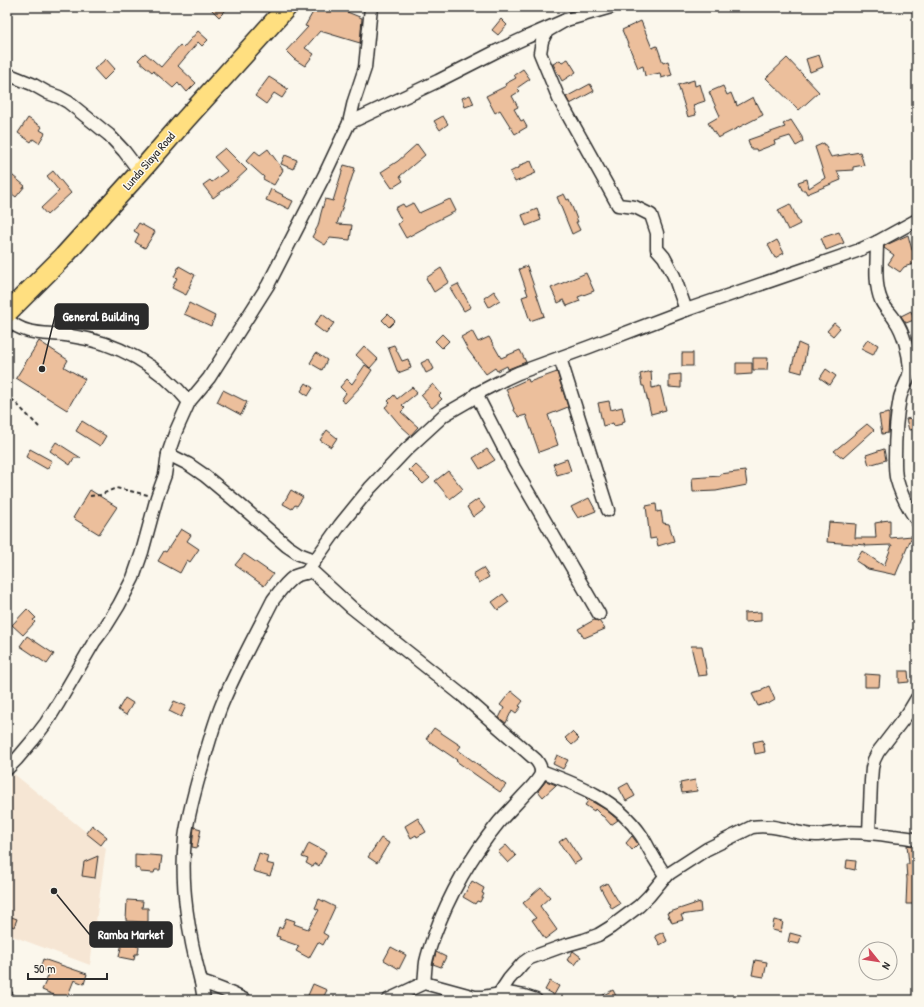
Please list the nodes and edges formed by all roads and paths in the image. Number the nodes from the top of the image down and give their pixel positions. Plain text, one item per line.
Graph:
1 (287, 7) edge
2 (371, 7) edge
3 (611, 7) edge
4 (566, 20) junction
5 (7, 74) edge
6 (349, 123) junction
7 (140, 172) junction
8 (917, 220) edge
9 (877, 242) junction
10 (686, 310) junction
11 (7, 313) edge
12 (7, 319) edge
13 (560, 358) junction
14 (914, 370) edge
15 (7, 394) edge
16 (476, 394) junction
17 (189, 402) junction
18 (39, 428) dead end
19 (168, 454) junction
20 (90, 496) dead end
21 (156, 497) junction
22 (608, 510) dead end
23 (917, 521) edge
24 (315, 560) junction
25 (306, 573) junction
26 (600, 614) dead end
27 (917, 698) edge
28 (7, 769) edge
29 (541, 771) junction
30 (869, 833) junction
31 (917, 840) edge
32 (666, 876) junction
33 (201, 982) junction
34 (424, 983) junction
35 (499, 994) junction
36 (7, 997) edge
37 (8, 1000) edge
38 (204, 1000) edge
39 (245, 1000) edge
40 (388, 1000) edge
41 (536, 1000) edge

1 - 7 main road, Lunda Siaya Road
2 - 6 street
3 - 4 street
4 - 6 street
4 - 10 street
5 - 7 street
6 - 17 street
7 - 11 main road, Lunda Siaya Road
8 - 9 street
9 - 10 street
9 - 14 street
10 - 13 street
12 - 17 street
13 - 16 street
13 - 22 street
14 - 23 street
15 - 18 path
16 - 24 street
16 - 26 street
17 - 19 street
19 - 21 street
19 - 24 street
20 - 21 path
21 - 28 street
24 - 25 street
25 - 29 street
25 - 33 street
27 - 30 street
29 - 32 street
29 - 34 street
30 - 31 street
30 - 32 street
32 - 35 street
33 - 38 street
33 - 39 street
34 - 35 street
34 - 40 street
35 - 41 street
36 - 37 street

